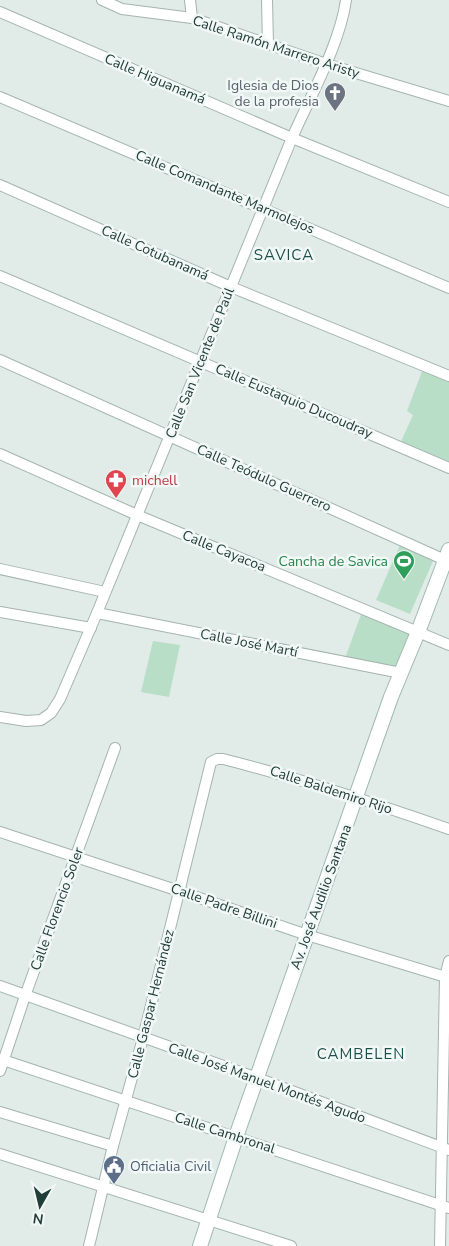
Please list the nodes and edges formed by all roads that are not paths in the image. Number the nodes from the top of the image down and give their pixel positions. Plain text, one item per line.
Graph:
1 (102, 0) edge
2 (190, 0) edge
3 (267, 0) edge
4 (346, 0) edge
5 (0, 12) edge
6 (192, 18) junction
7 (268, 44) junction
8 (326, 64) junction
9 (0, 97) edge
10 (449, 101) edge
11 (292, 138) junction
12 (0, 185) edge
13 (449, 202) edge
14 (263, 208) junction
15 (0, 276) edge
16 (231, 287) junction
17 (449, 288) edge
18 (0, 360) edge
19 (201, 361) junction
20 (449, 376) edge
21 (170, 436) junction
22 (0, 454) edge
23 (449, 468) edge
24 (137, 515) junction
25 (447, 555) edge
26 (0, 569) edge
27 (106, 592) junction
28 (0, 612) edge
29 (97, 613) junction
30 (91, 628) junction
31 (418, 632) junction
32 (449, 644) edge
33 (401, 672) junction
34 (0, 717) edge
35 (115, 748) dead end
36 (211, 762) joint
37 (357, 797) junction
38 (449, 829) edge
39 (0, 832) edge
40 (76, 857) junction
41 (179, 891) junction
42 (307, 935) junction
43 (449, 961) edge
44 (447, 977) edge
45 (0, 986) edge
46 (25, 996) junction
47 (143, 1038) junction
48 (2, 1060) edge
49 (0, 1071) edge
50 (257, 1078) junction
51 (126, 1102) junction
52 (0, 1112) edge
53 (236, 1137) junction
54 (113, 1146) junction
55 (446, 1149) edge
56 (0, 1154) edge
57 (103, 1186) junction
58 (445, 1207) edge
59 (209, 1220) junction
60 (89, 1246) edge
61 (200, 1246) edge
62 (291, 1246) edge
63 (440, 1246) edge

1 - 6 street, Calle Ramón Marrero Aristy
2 - 6 street
3 - 7 street
4 - 8 street, Calle San Vicente de Paúl
5 - 11 street, Calle Higuanamá
6 - 7 street, Calle Ramón Marrero Aristy
7 - 8 street, Calle Ramón Marrero Aristy
8 - 10 street, Calle Ramón Marrero Aristy
8 - 11 street, Calle San Vicente de Paúl
9 - 14 street, Calle Comandante Marmolejos
11 - 13 street, Calle Higuanamá
11 - 14 street, Calle San Vicente de Paúl
12 - 16 street, Calle Cotubanamá
14 - 16 street, Calle San Vicente de Paúl
14 - 17 street, Calle Comandante Marmolejos
15 - 19 street, Calle Eustaquio Ducoudray
16 - 19 street, Calle San Vicente de Paúl
16 - 20 street, Calle Cotubanamá
18 - 21 street, Calle Teódulo Guerrero
19 - 21 street, Calle San Vicente de Paúl
19 - 23 street, Calle Eustaquio Ducoudray
21 - 24 street, Calle San Vicente de Paúl
21 - 25 street, Calle Teódulo Guerrero
22 - 24 street, Calle Cayacoa
24 - 27 street, Calle San Vicente de Paúl
24 - 31 street, Calle Cayacoa
25 - 31 main road, Av. José Audilio Santana
26 - 27 street
27 - 29 street, Calle San Vicente de Paúl
28 - 30 street
29 - 30 street, Calle San Vicente de Paúl
29 - 33 street, Calle José Martí
30 - 34 street, Calle San Vicente de Paúl
31 - 32 street, Calle Cayacoa
31 - 33 main road, Av. José Audilio Santana
33 - 37 main road, Av. José Audilio Santana
35 - 40 street, Calle Florencio Soler
36 - 37 street, Calle Baldemiro Rijo
36 - 41 street, Calle Gaspar Hernández
37 - 38 street, Calle Baldemiro Rijo
37 - 42 main road, Av. José Audilio Santana
39 - 40 street, Calle Padre Billini
40 - 41 street, Calle Padre Billini
40 - 46 street, Calle Florencio Soler
41 - 42 street, Calle Padre Billini
41 - 47 street, Calle Gaspar Hernández
42 - 44 street, Calle Padre Billini
42 - 50 main road, Av. José Audilio Santana
43 - 44 street
44 - 55 street
45 - 46 street, Calle José Manuel Montés Agudo
46 - 47 street, Calle José Manuel Montés Agudo
46 - 48 street, Calle Florencio Soler
47 - 50 street, Calle José Manuel Montés Agudo
47 - 51 street, Calle Gaspar Hernández
48 - 49 street, Calle Florencio Soler
48 - 51 street, Calle Cambronal
50 - 53 main road, Av. José Audilio Santana
50 - 55 street, Calle José Manuel Montés Agudo
51 - 53 street, Calle Cambronal
51 - 54 street, Calle Gaspar Hernández
52 - 54 street
53 - 58 street, Calle Cambronal
53 - 59 main road, Av. José Audilio Santana
54 - 57 street, Calle Gaspar Hernández
55 - 58 street
56 - 57 street
57 - 59 street
57 - 60 street, Calle Gaspar Hernández
58 - 63 street
59 - 61 main road, Av. José Audilio Santana
59 - 62 street

